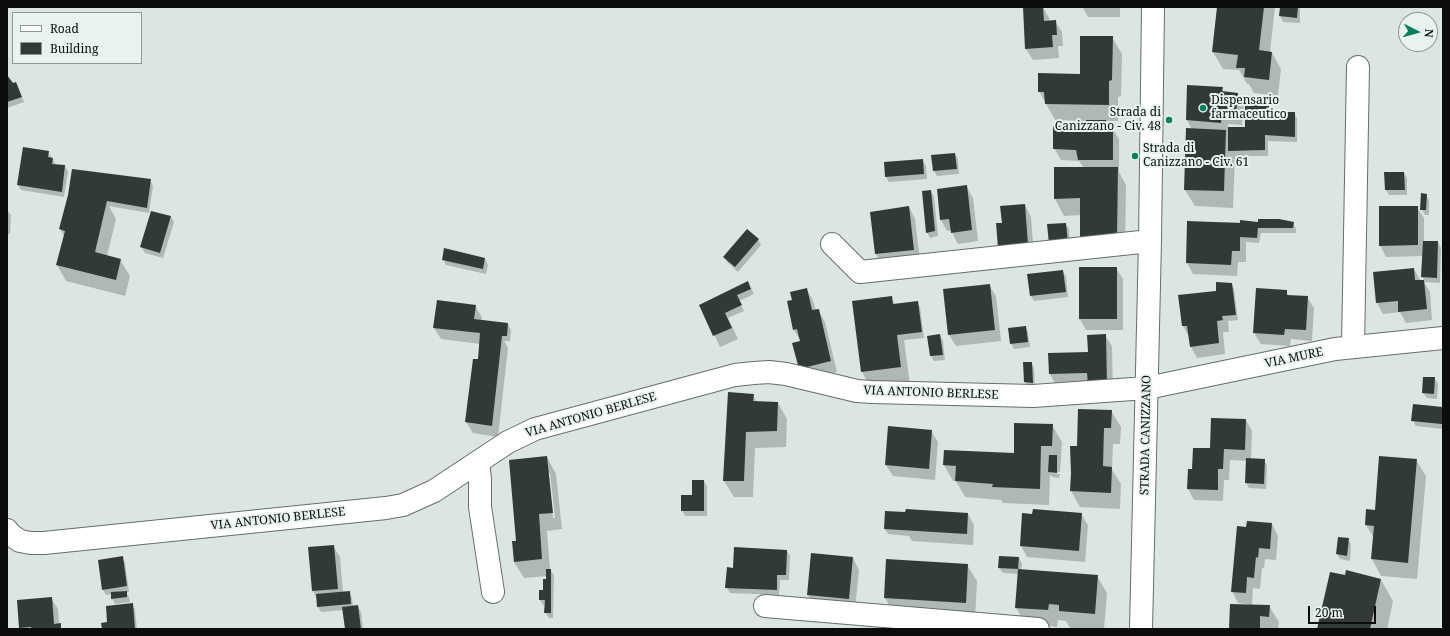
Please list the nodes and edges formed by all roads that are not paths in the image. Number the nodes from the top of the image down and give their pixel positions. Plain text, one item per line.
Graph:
1 (1153, 7) edge
2 (1358, 67) dead end
3 (1150, 241) junction
4 (832, 244) dead end
5 (1443, 338) edge
6 (1353, 347) junction
7 (1147, 388) junction
8 (478, 462) junction
9 (7, 530) edge
10 (493, 592) dead end
11 (765, 606) dead end
12 (1038, 629) edge
13 (1142, 629) edge

1 - 3 street, STRADA CANIZZANO
2 - 6 street
3 - 4 street
3 - 7 street, STRADA CANIZZANO
5 - 6 street, VIA MURE
6 - 7 street, VIA MURE
7 - 8 street, VIA ANTONIO BERLESE
7 - 13 street, STRADA CANIZZANO
8 - 9 street, VIA ANTONIO BERLESE
8 - 10 street
11 - 12 street

